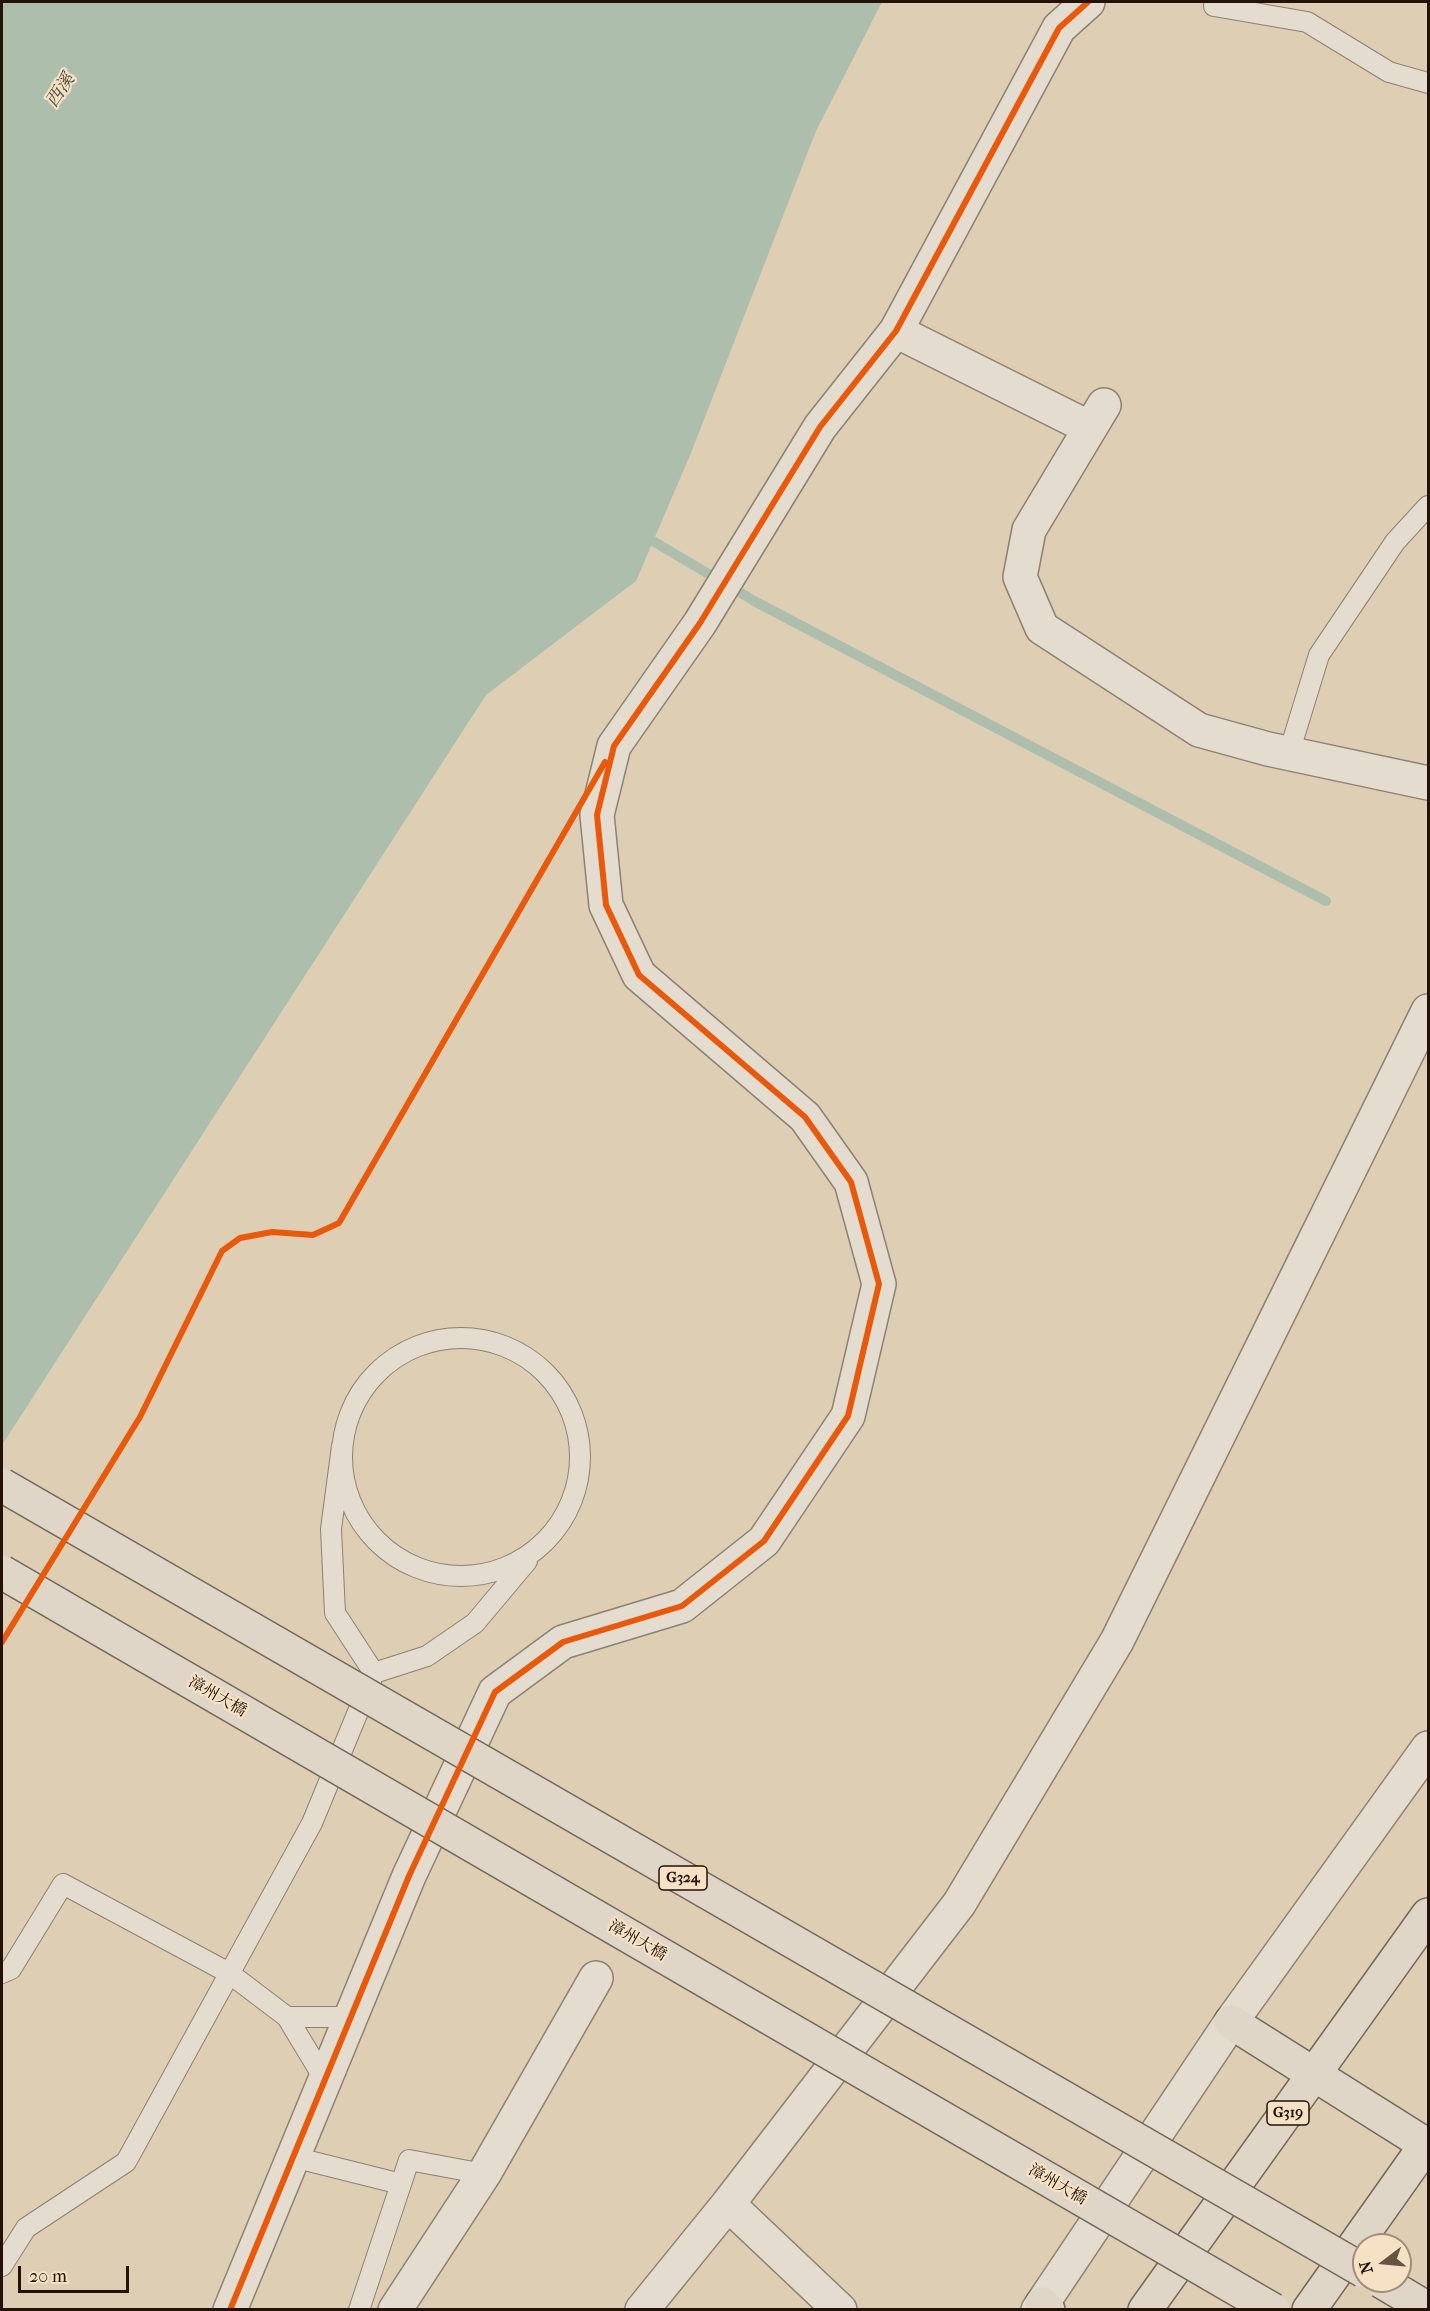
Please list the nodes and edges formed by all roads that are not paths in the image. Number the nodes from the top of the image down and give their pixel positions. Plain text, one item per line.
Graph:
1 (1088, 2) edge
2 (1215, 2) edge
3 (1428, 83) edge
4 (896, 331) junction
5 (1428, 506) edge
6 (1289, 753) junction
7 (1428, 783) edge
8 (1428, 1011) edge
9 (342, 1446) junction
10 (2, 1485) edge
11 (532, 1555) junction
12 (2, 1572) edge
13 (374, 1673) junction
14 (1428, 1748) edge
15 (1428, 1915) edge
16 (2, 1973) edge
17 (229, 1973) junction
18 (597, 1978) dead end
19 (287, 2017) junction
20 (351, 2017) junction
21 (1231, 2022) junction
22 (1316, 2075) junction
23 (325, 2080) junction
24 (1428, 2144) edge
25 (293, 2157) junction
26 (484, 2174) junction
27 (400, 2184) junction
28 (728, 2204) junction
29 (1352, 2264) edge
30 (2, 2266) edge
31 (1401, 2293) edge
32 (1428, 2299) edge
33 (1043, 2308) edge
34 (1428, 2309) edge
35 (230, 2310) edge
36 (359, 2310) edge
37 (395, 2310) edge
38 (642, 2310) edge
39 (840, 2310) edge
40 (1145, 2310) edge
41 (1273, 2310) edge
42 (1309, 2310) edge
43 (1420, 2310) edge

1 - 4 street
2 - 3 lane
4 - 6 street
4 - 20 street
5 - 6 lane
6 - 7 street
8 - 28 street
9 - 11 lane
9 - 11 lane
9 - 13 lane
10 - 29 highway, G324, bridge
11 - 13 lane
12 - 41 highway, 漳州大橋, bridge
13 - 17 lane
14 - 21 street
15 - 22 highway, G319
16 - 17 lane
17 - 19 lane
17 - 30 lane
18 - 26 street
19 - 20 lane
19 - 23 lane
20 - 23 street
21 - 22 highway
21 - 33 street
22 - 24 highway
22 - 40 highway, G319
23 - 25 street
24 - 42 highway
25 - 27 lane
25 - 35 street
26 - 27 lane
26 - 37 street
27 - 36 lane
28 - 38 street
28 - 39 street
31 - 34 highway, bridge
32 - 43 street

